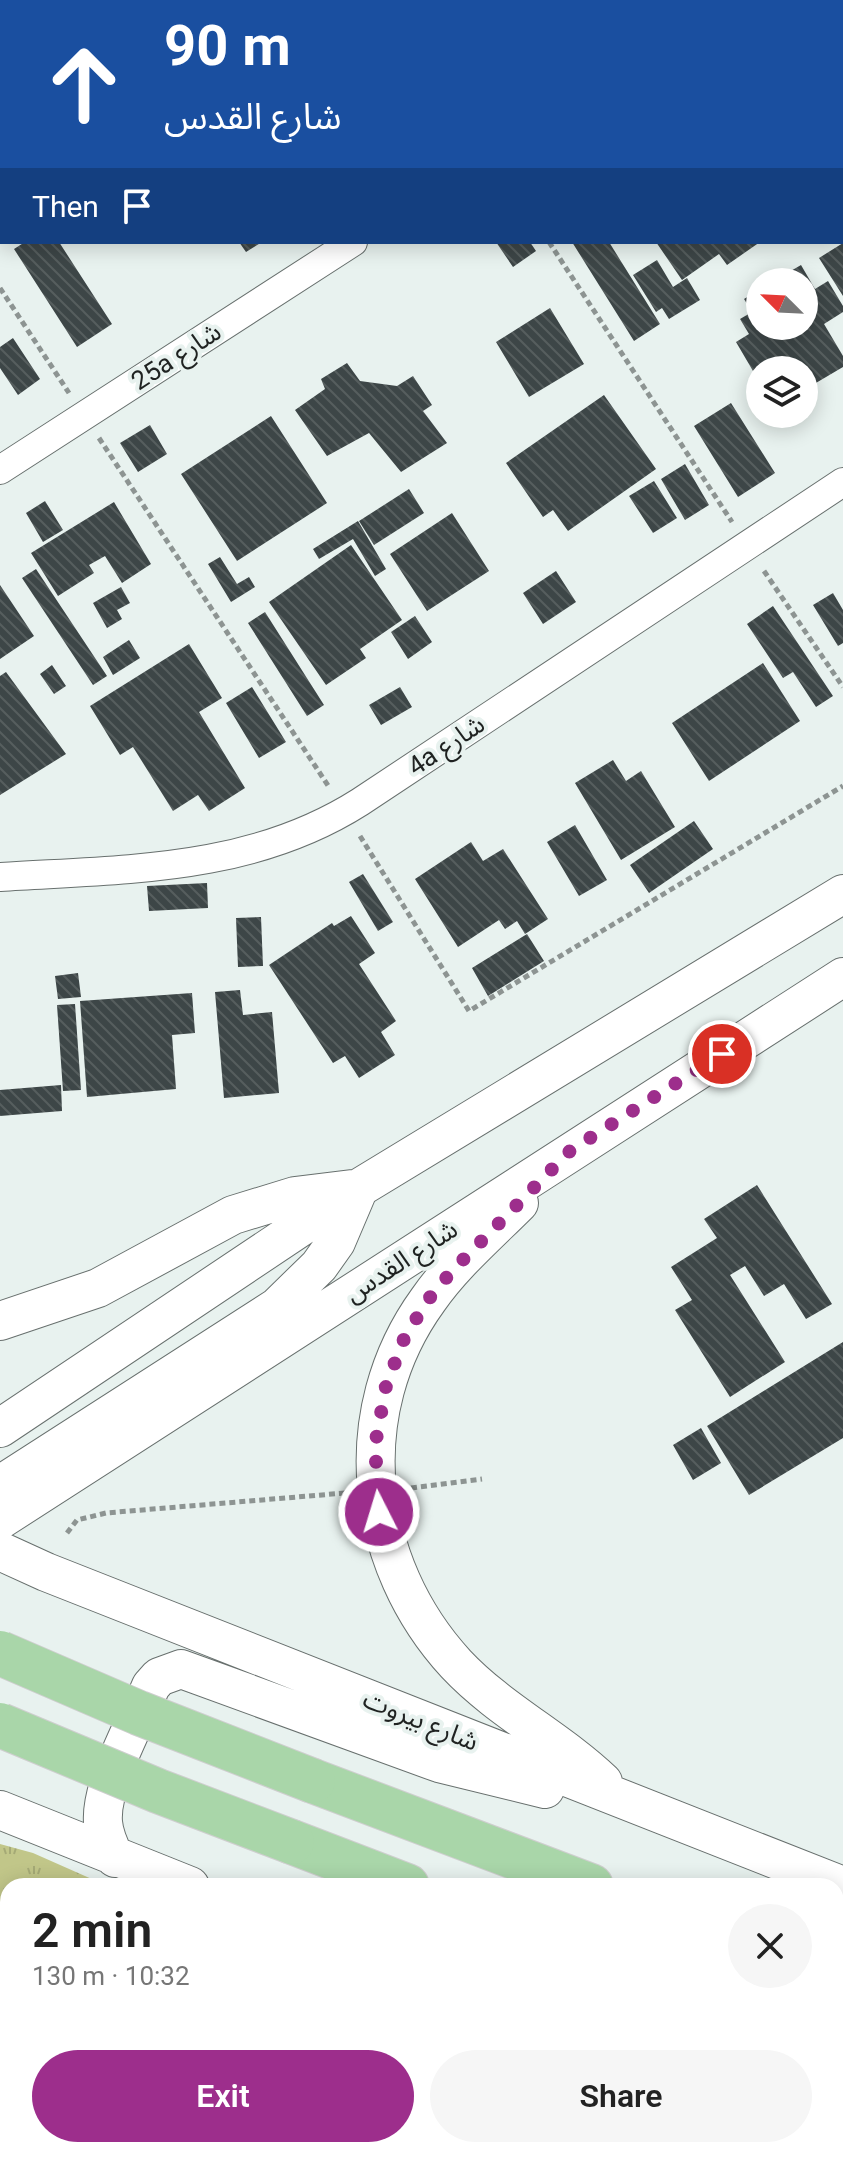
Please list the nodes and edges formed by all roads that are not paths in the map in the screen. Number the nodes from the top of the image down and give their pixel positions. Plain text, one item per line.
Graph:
1 (350, 244) edge
2 (0, 470) edge
3 (843, 482) edge
4 (0, 877) edge
5 (843, 894) edge
6 (843, 977) edge
7 (571, 1150) junction
8 (359, 1188) junction
9 (0, 1321) edge
10 (0, 1428) edge
11 (0, 1485) edge
12 (0, 1520) edge
13 (0, 1551) edge
14 (0, 1653) edge
15 (0, 1725) edge
16 (622, 1800) junction
17 (0, 1810) edge
18 (115, 1858) junction
19 (169, 1878) edge
20 (386, 1878) edge
21 (570, 1878) edge
22 (822, 1878) edge

1 - 2 street, 25a شارع
3 - 4 street, 4a شارع
5 - 8 main road
6 - 7 main road, شارع القدس
7 - 12 main road, شارع القدس
7 - 16 main road
8 - 9 main road
8 - 10 main road
8 - 11 main road
13 - 16 main road, شارع بيروت
14 - 21 main road, bridge
15 - 20 main road, bridge
16 - 18 main road
16 - 22 main road, شارع بيروت
17 - 18 main road
18 - 19 main road

